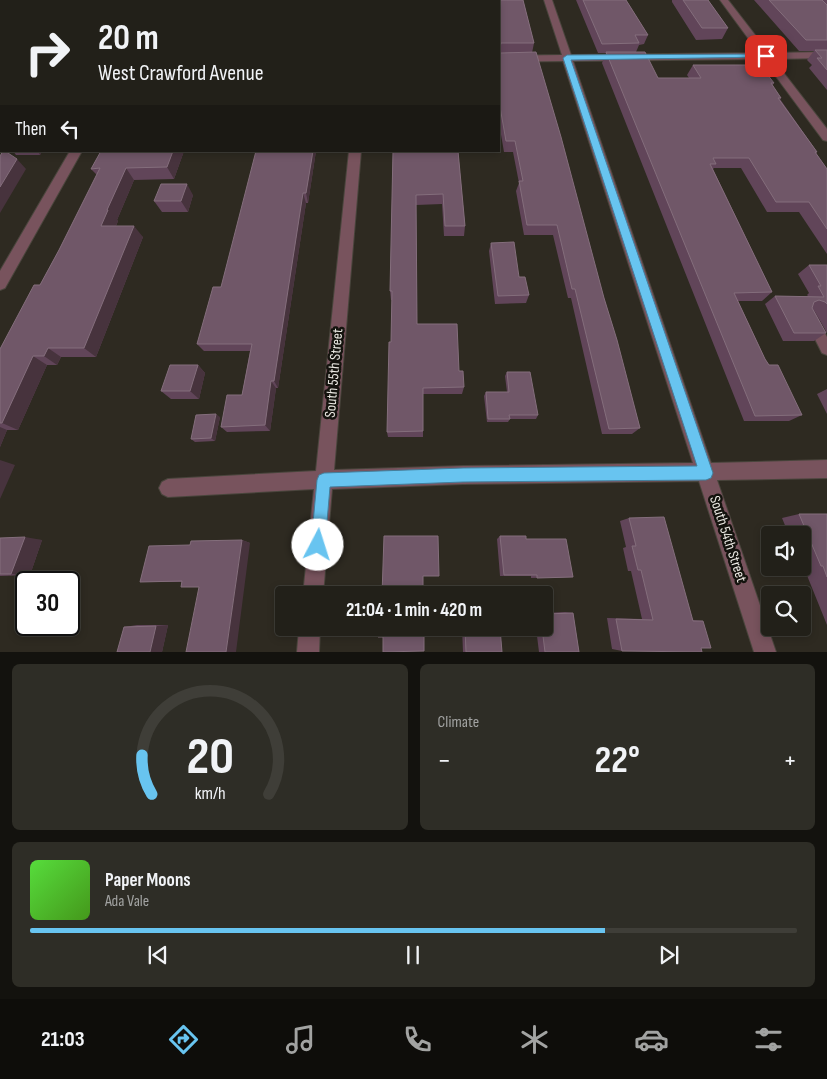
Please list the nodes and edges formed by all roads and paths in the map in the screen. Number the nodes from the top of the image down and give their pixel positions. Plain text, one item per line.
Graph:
1 (548, 0) edge
2 (724, 0) edge
3 (827, 55) edge
4 (766, 56) junction
5 (567, 58) junction
6 (500, 59) edge
7 (827, 138) edge
8 (75, 152) edge
9 (355, 152) edge
10 (0, 284) edge
11 (808, 315) edge
12 (827, 350) edge
13 (827, 469) edge
14 (706, 473) junction
15 (324, 480) junction
16 (168, 488) dead end
17 (314, 586) edge
18 (309, 636) edge
19 (308, 652) edge
20 (765, 652) edge

1 - 5 street, South 54th Street
2 - 4 street
3 - 4 street
4 - 5 street
4 - 7 street
5 - 6 street
5 - 14 street, South 54th Street
8 - 10 street
9 - 15 street, South 55th Street
11 - 12 lane
13 - 14 street
14 - 15 street
14 - 20 street, South 54th Street
15 - 16 street
15 - 17 street, South 55th Street
18 - 19 street

